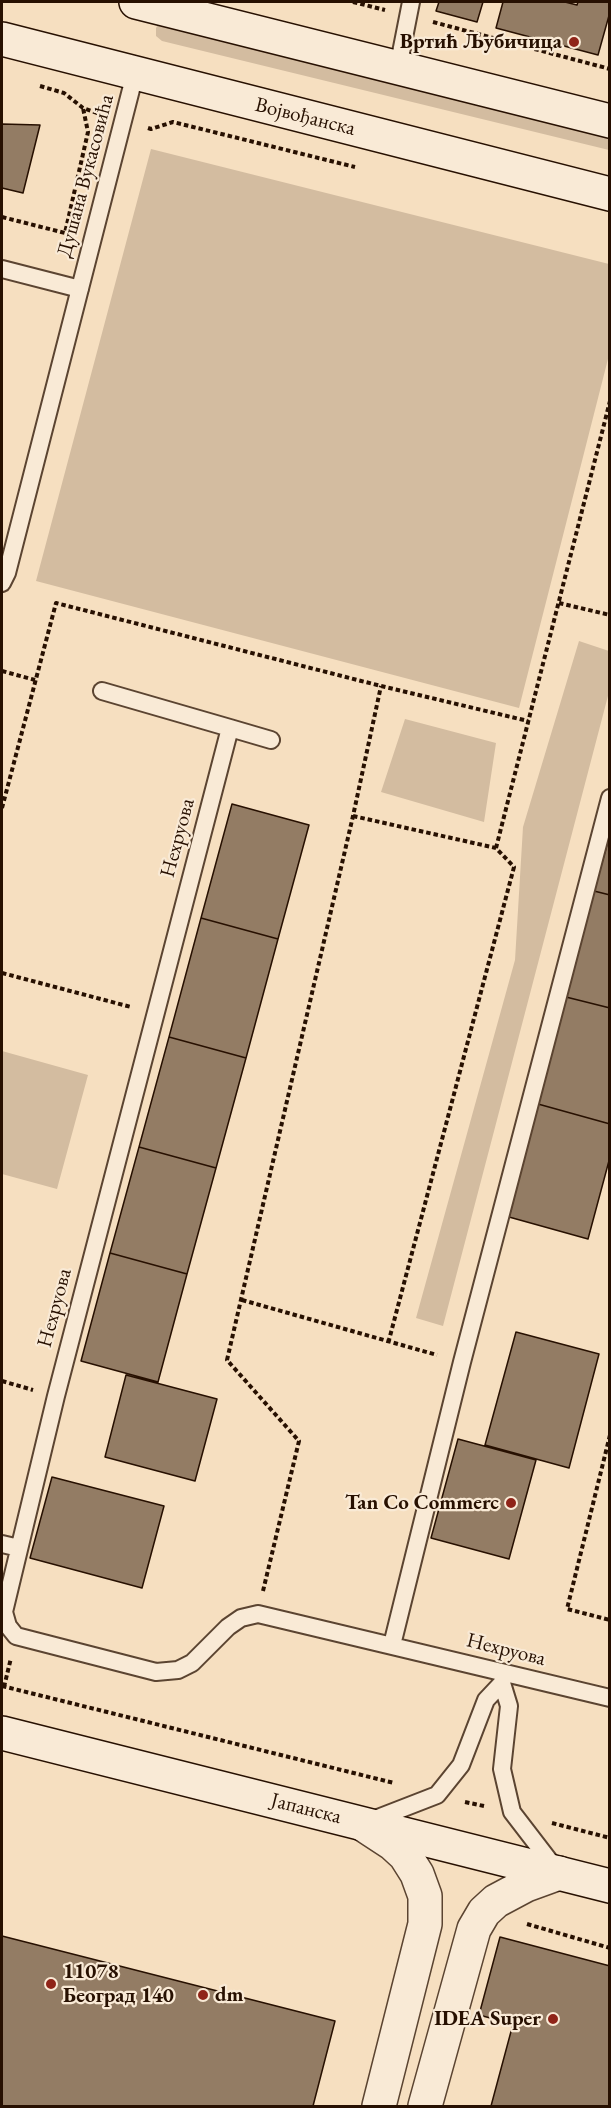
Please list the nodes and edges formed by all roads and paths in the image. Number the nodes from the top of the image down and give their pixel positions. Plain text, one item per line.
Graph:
1 (136, 2) edge
2 (353, 2) edge
3 (410, 9) edge
4 (2, 39) edge
5 (398, 68) junction
6 (609, 69) edge
7 (135, 74) junction
8 (64, 93) dead end
9 (609, 121) edge
10 (151, 129) dead end
11 (357, 167) dead end
12 (609, 194) edge
13 (2, 217) edge
14 (2, 269) edge
15 (80, 289) junction
16 (609, 401) edge
17 (2, 584) edge
18 (559, 603) junction
19 (609, 615) edge
20 (2, 671) edge
21 (35, 680) junction
22 (381, 686) junction
23 (102, 691) dead end
24 (528, 721) junction
25 (230, 729) junction
26 (271, 740) dead end
27 (609, 798) edge
28 (2, 808) edge
29 (353, 816) junction
30 (496, 848) junction
31 (2, 973) edge
32 (156, 1013) junction
33 (242, 1300) junction
34 (389, 1340) junction
35 (462, 1362) junction
36 (2, 1381) edge
37 (56, 1396) junction
38 (609, 1435) edge
39 (2, 1544) edge
40 (19, 1548) junction
41 (258, 1614) junction
42 (609, 1620) edge
43 (392, 1645) junction
44 (503, 1678) junction
45 (2, 1686) edge
46 (609, 1698) edge
47 (2, 1732) edge
48 (437, 1795) junction
49 (512, 1812) junction
50 (363, 1824) junction
51 (609, 1839) edge
52 (559, 1873) junction
53 (609, 1886) edge
54 (518, 1922) dead end
55 (609, 1948) edge
56 (379, 2106) edge
57 (425, 2106) edge

1 - 5 street
2 - 3 path
3 - 5 lane
3 - 6 path
4 - 7 street, Војвођанска
5 - 9 street
7 - 12 street, Војвођанска
7 - 15 lane, Душана Вукасовића
8 - 13 path
10 - 11 path
14 - 15 lane, Душана Вукасовића
15 - 17 lane, Душана Вукасовића
16 - 18 path
18 - 19 path
18 - 24 path
20 - 21 path
21 - 22 path
21 - 28 path
22 - 24 path
22 - 29 path
23 - 25 lane
24 - 30 path
25 - 26 lane
25 - 32 lane, Нехруова
27 - 35 lane
29 - 30 path
29 - 33 path
30 - 34 path
31 - 32 path
32 - 37 lane, Нехруова
33 - 34 path
33 - 41 path
34 - 35 path
35 - 43 lane
36 - 37 path
37 - 40 lane, Нехруова
38 - 42 path
39 - 40 lane
40 - 41 lane, Нехруова
41 - 43 lane, Нехруова
43 - 44 lane, Нехруова
44 - 46 lane, Нехруова
44 - 48 lane
44 - 49 lane
45 - 48 path
47 - 50 street, Јапанска
48 - 49 path
48 - 50 lane
49 - 51 path
49 - 52 lane
50 - 52 street, Јапанска
50 - 56 street
52 - 53 street, Јапанска
52 - 57 street
54 - 55 path

